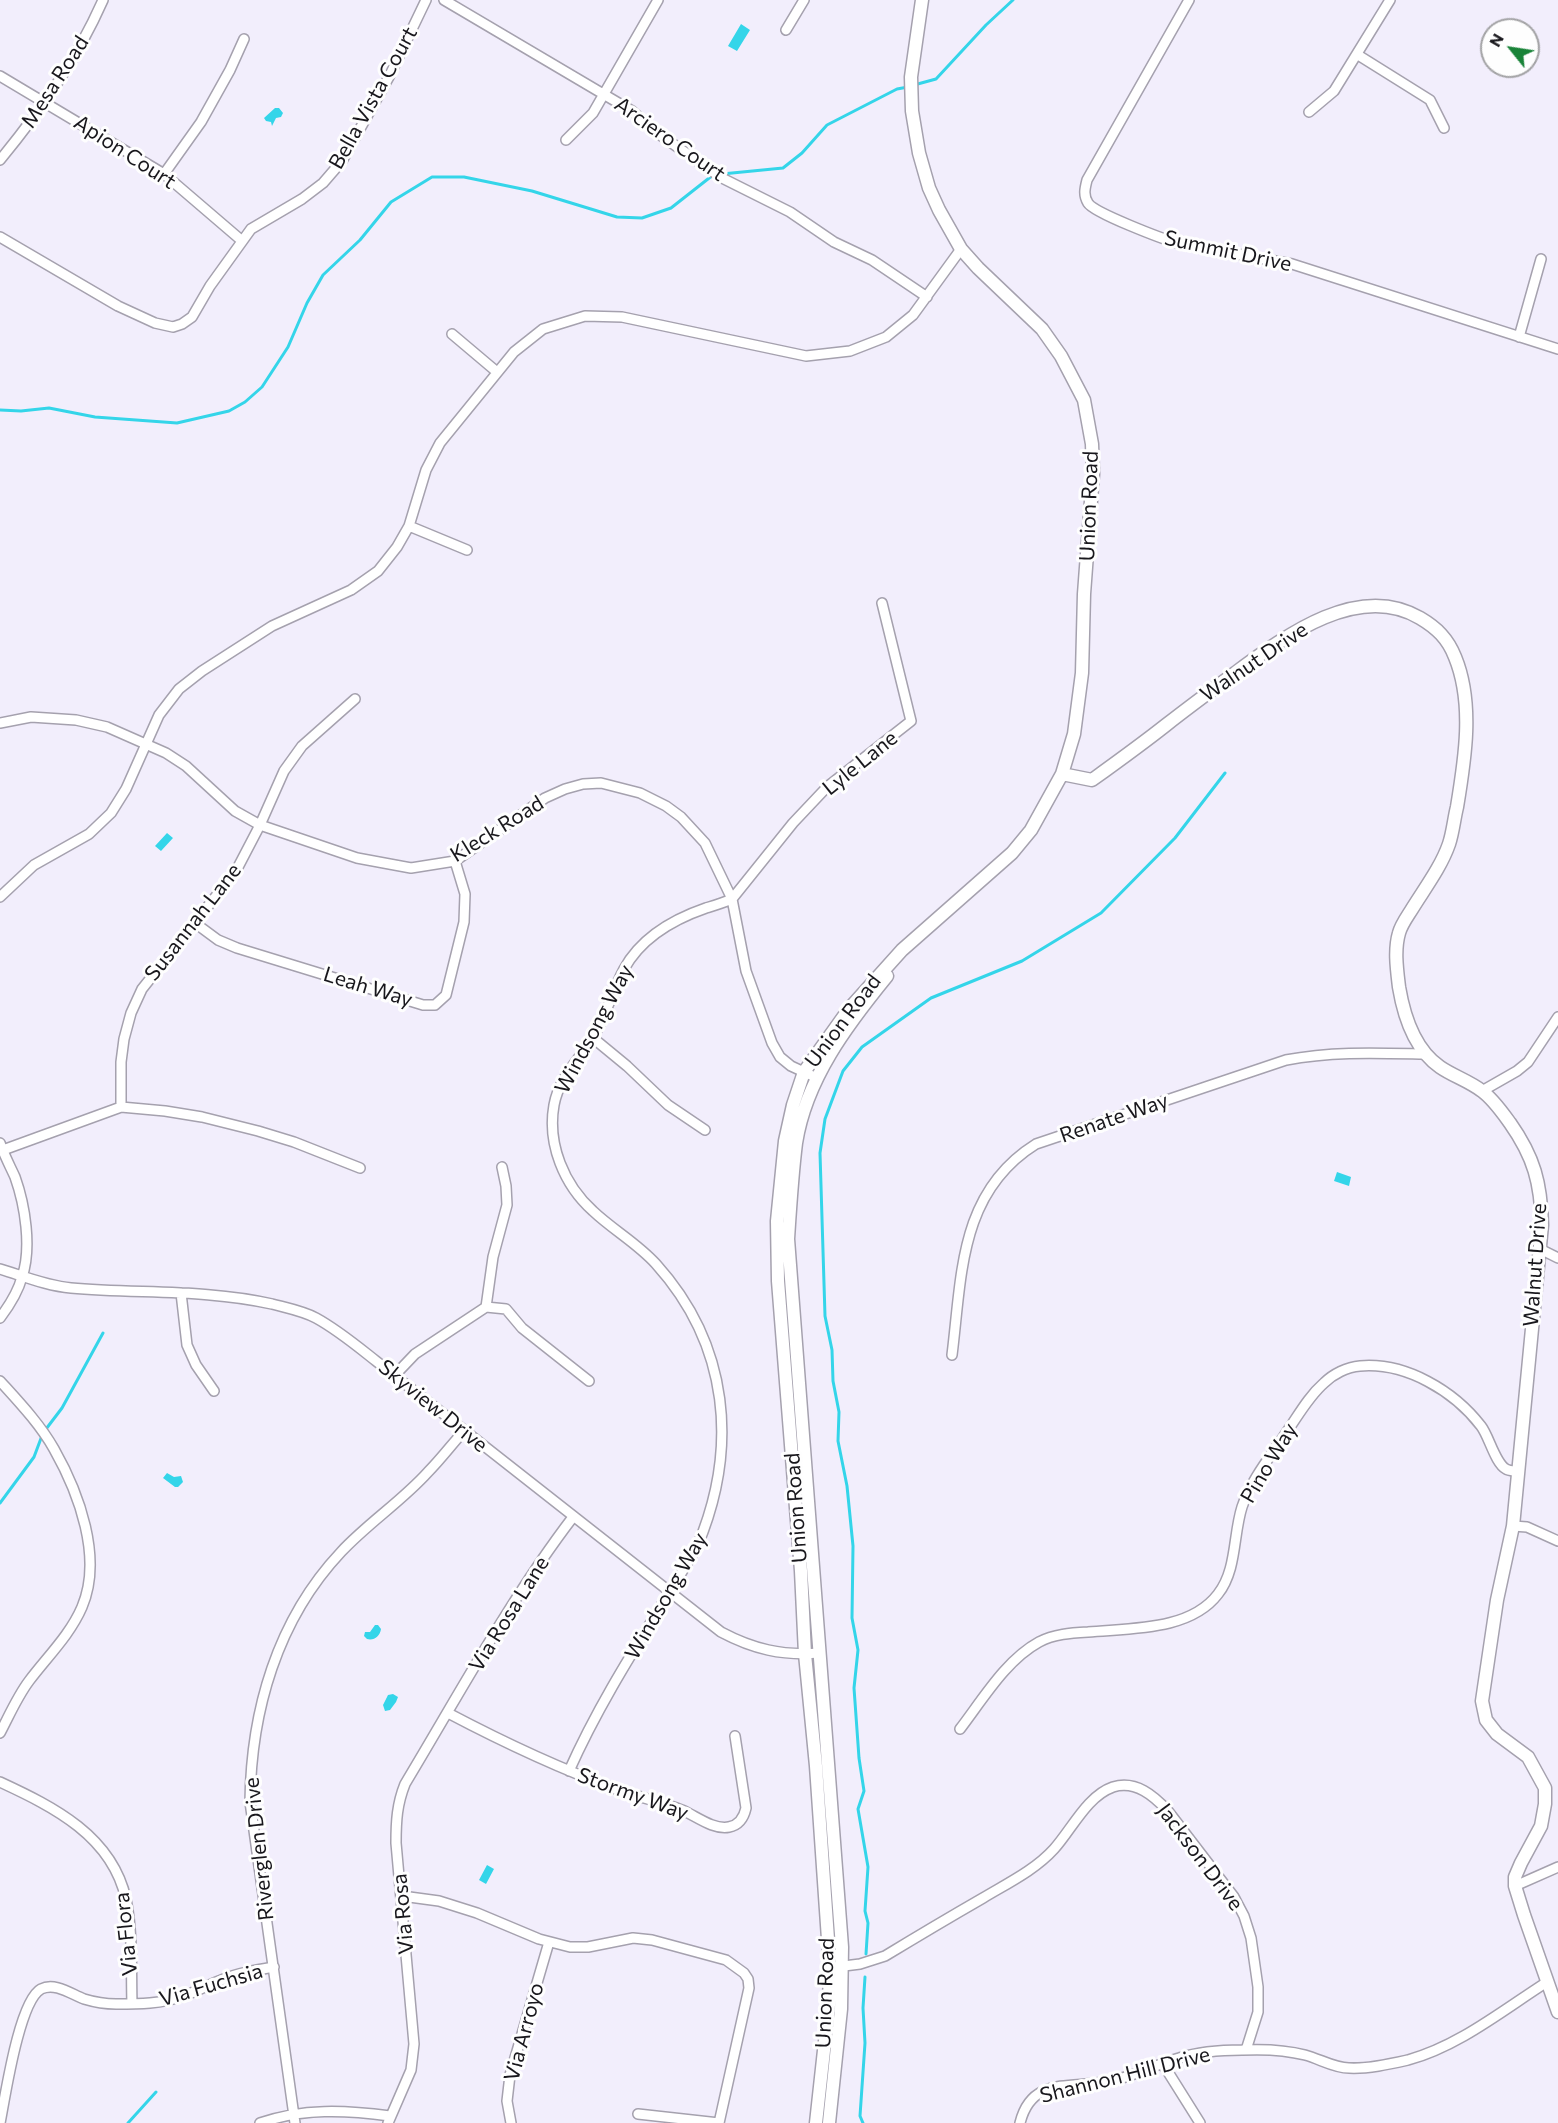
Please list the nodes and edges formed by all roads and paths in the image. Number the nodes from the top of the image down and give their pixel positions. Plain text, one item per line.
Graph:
1 (103, 0) edge
2 (426, 0) edge
3 (444, 0) edge
4 (658, 0) edge
5 (804, 0) edge
6 (921, 0) edge
7 (1189, 0) edge
8 (1390, 0) edge
9 (786, 30) dead end
10 (244, 39) dead end
11 (1358, 55) junction
12 (0, 76) edge
13 (604, 94) junction
14 (45, 102) junction
15 (1309, 112) dead end
16 (1444, 128) dead end
17 (566, 140) dead end
18 (0, 160) edge
19 (164, 174) junction
20 (0, 237) edge
21 (241, 240) junction
22 (961, 249) junction
23 (1541, 259) dead end
24 (927, 297) junction
25 (452, 334) dead end
26 (1519, 337) junction
27 (1558, 350) edge
28 (496, 372) junction
29 (409, 525) junction
30 (467, 550) dead end
31 (882, 603) dead end
32 (355, 699) dead end
33 (0, 723) edge
34 (145, 743) junction
35 (1062, 774) junction
36 (260, 825) junction
37 (455, 861) junction
38 (0, 897) edge
39 (732, 899) junction
40 (195, 923) junction
41 (918, 938) junction
42 (1558, 1017) edge
43 (593, 1038) junction
44 (1424, 1054) junction
45 (804, 1072) junction
46 (817, 1078) junction
47 (1482, 1091) junction
48 (121, 1107) junction
49 (705, 1130) dead end
50 (1, 1147) edge
51 (502, 1167) dead end
52 (360, 1168) dead end
53 (1540, 1249) junction
54 (1558, 1258) edge
55 (0, 1269) edge
56 (23, 1276) junction
57 (181, 1293) junction
58 (486, 1307) junction
59 (0, 1318) edge
60 (952, 1355) dead end
61 (394, 1376) junction
62 (0, 1381) edge
63 (589, 1381) dead end
64 (214, 1391) dead end
65 (464, 1431) junction
66 (1519, 1472) junction
67 (573, 1517) junction
68 (1513, 1526) junction
69 (1558, 1542) edge
70 (669, 1594) junction
71 (819, 1653) junction
72 (805, 1654) junction
73 (448, 1713) junction
74 (960, 1729) dead end
75 (0, 1733) edge
76 (735, 1736) dead end
77 (568, 1771) junction
78 (0, 1782) edge
79 (1558, 1867) edge
80 (1515, 1886) junction
81 (402, 1896) junction
82 (549, 1942) junction
83 (274, 1967) junction
84 (836, 1967) junction
85 (1546, 1982) junction
86 (132, 2004) junction
87 (1558, 2012) edge
88 (1246, 2050) junction
89 (1163, 2064) junction
90 (638, 2114) dead end
91 (294, 2118) edge
92 (389, 2120) edge
93 (0, 2123) edge
94 (260, 2123) edge
95 (511, 2123) edge
96 (719, 2123) edge
97 (816, 2123) edge
98 (829, 2123) edge
99 (1020, 2123) edge
100 (1200, 2123) edge

1 - 14 street, Mesa Road
2 - 21 street, Bella Vista Court
3 - 13 street, Arciero Court
4 - 13 street
5 - 9 street
6 - 22 main road, Union Road
7 - 26 street, Summit Drive
8 - 11 street
10 - 19 street
11 - 15 street
11 - 16 street
12 - 14 street, Apion Court
13 - 17 street
13 - 24 street, Arciero Court
14 - 18 street, Mesa Road
14 - 19 street, Apion Court
19 - 21 street, Apion Court
20 - 21 street, Bella Vista Court
22 - 24 street
22 - 35 main road, Union Road
23 - 26 street
24 - 28 street
25 - 28 street
26 - 27 street, Summit Drive
28 - 29 street
29 - 30 street
29 - 34 street
31 - 39 street, Lyle Lane
32 - 36 street, Susannah Lane
33 - 34 street, Kleck Road
34 - 36 street, Kleck Road
34 - 38 street
35 - 41 main road, Union Road
35 - 44 main road, Walnut Drive
36 - 37 street, Kleck Road
36 - 40 street, Susannah Lane
37 - 39 street, Kleck Road
37 - 40 street, Leah Way
39 - 43 street, Windsong Way
39 - 45 street, Kleck Road
40 - 48 street, Susannah Lane
41 - 45 main road, Union Road
41 - 46 main road, Union Road
42 - 47 street
43 - 49 street
43 - 70 street, Windsong Way
44 - 47 main road, Walnut Drive
44 - 60 street, Renate Way
45 - 46 street, Kleck Road
45 - 72 main road, Union Road
46 - 71 main road, Union Road
47 - 53 main road, Walnut Drive
48 - 50 street
48 - 52 street
50 - 56 street
51 - 58 street
53 - 54 street
53 - 66 main road, Walnut Drive
55 - 56 street, Skyview Drive
56 - 57 street, Skyview Drive
56 - 59 street
57 - 61 street, Skyview Drive
57 - 64 street
58 - 61 street
58 - 63 street
61 - 65 street, Skyview Drive
62 - 75 street
65 - 67 street, Skyview Drive
65 - 83 street, Riverglen Drive
66 - 68 main road, Walnut Drive
66 - 74 street, Pino Way
67 - 70 street, Skyview Drive
67 - 73 street, Via Rosa Lane
68 - 69 street
68 - 80 main road, Walnut Drive
70 - 72 street, Skyview Drive
70 - 77 street, Windsong Way
71 - 72 street, Skyview Drive
71 - 84 main road, Union Road
72 - 84 main road, Union Road
73 - 77 street, Stormy Way
73 - 81 street, Via Rosa
76 - 77 street, Stormy Way
78 - 86 street, Via Flora
79 - 80 street
80 - 85 main road
81 - 82 street
81 - 92 street, Via Rosa
82 - 95 street, Via Arroyo
82 - 96 street
83 - 86 street, Via Fuchsia
83 - 91 street, Riverglen Drive
84 - 88 street, Jackson Drive
84 - 97 main road, Union Road
84 - 98 main road, Union Road
85 - 87 main road
85 - 88 street, Shannon Hill Drive
86 - 93 street, Via Fuchsia
88 - 89 street, Shannon Hill Drive
89 - 99 street, Shannon Hill Drive
89 - 100 street
90 - 96 street
91 - 92 street
91 - 94 street

